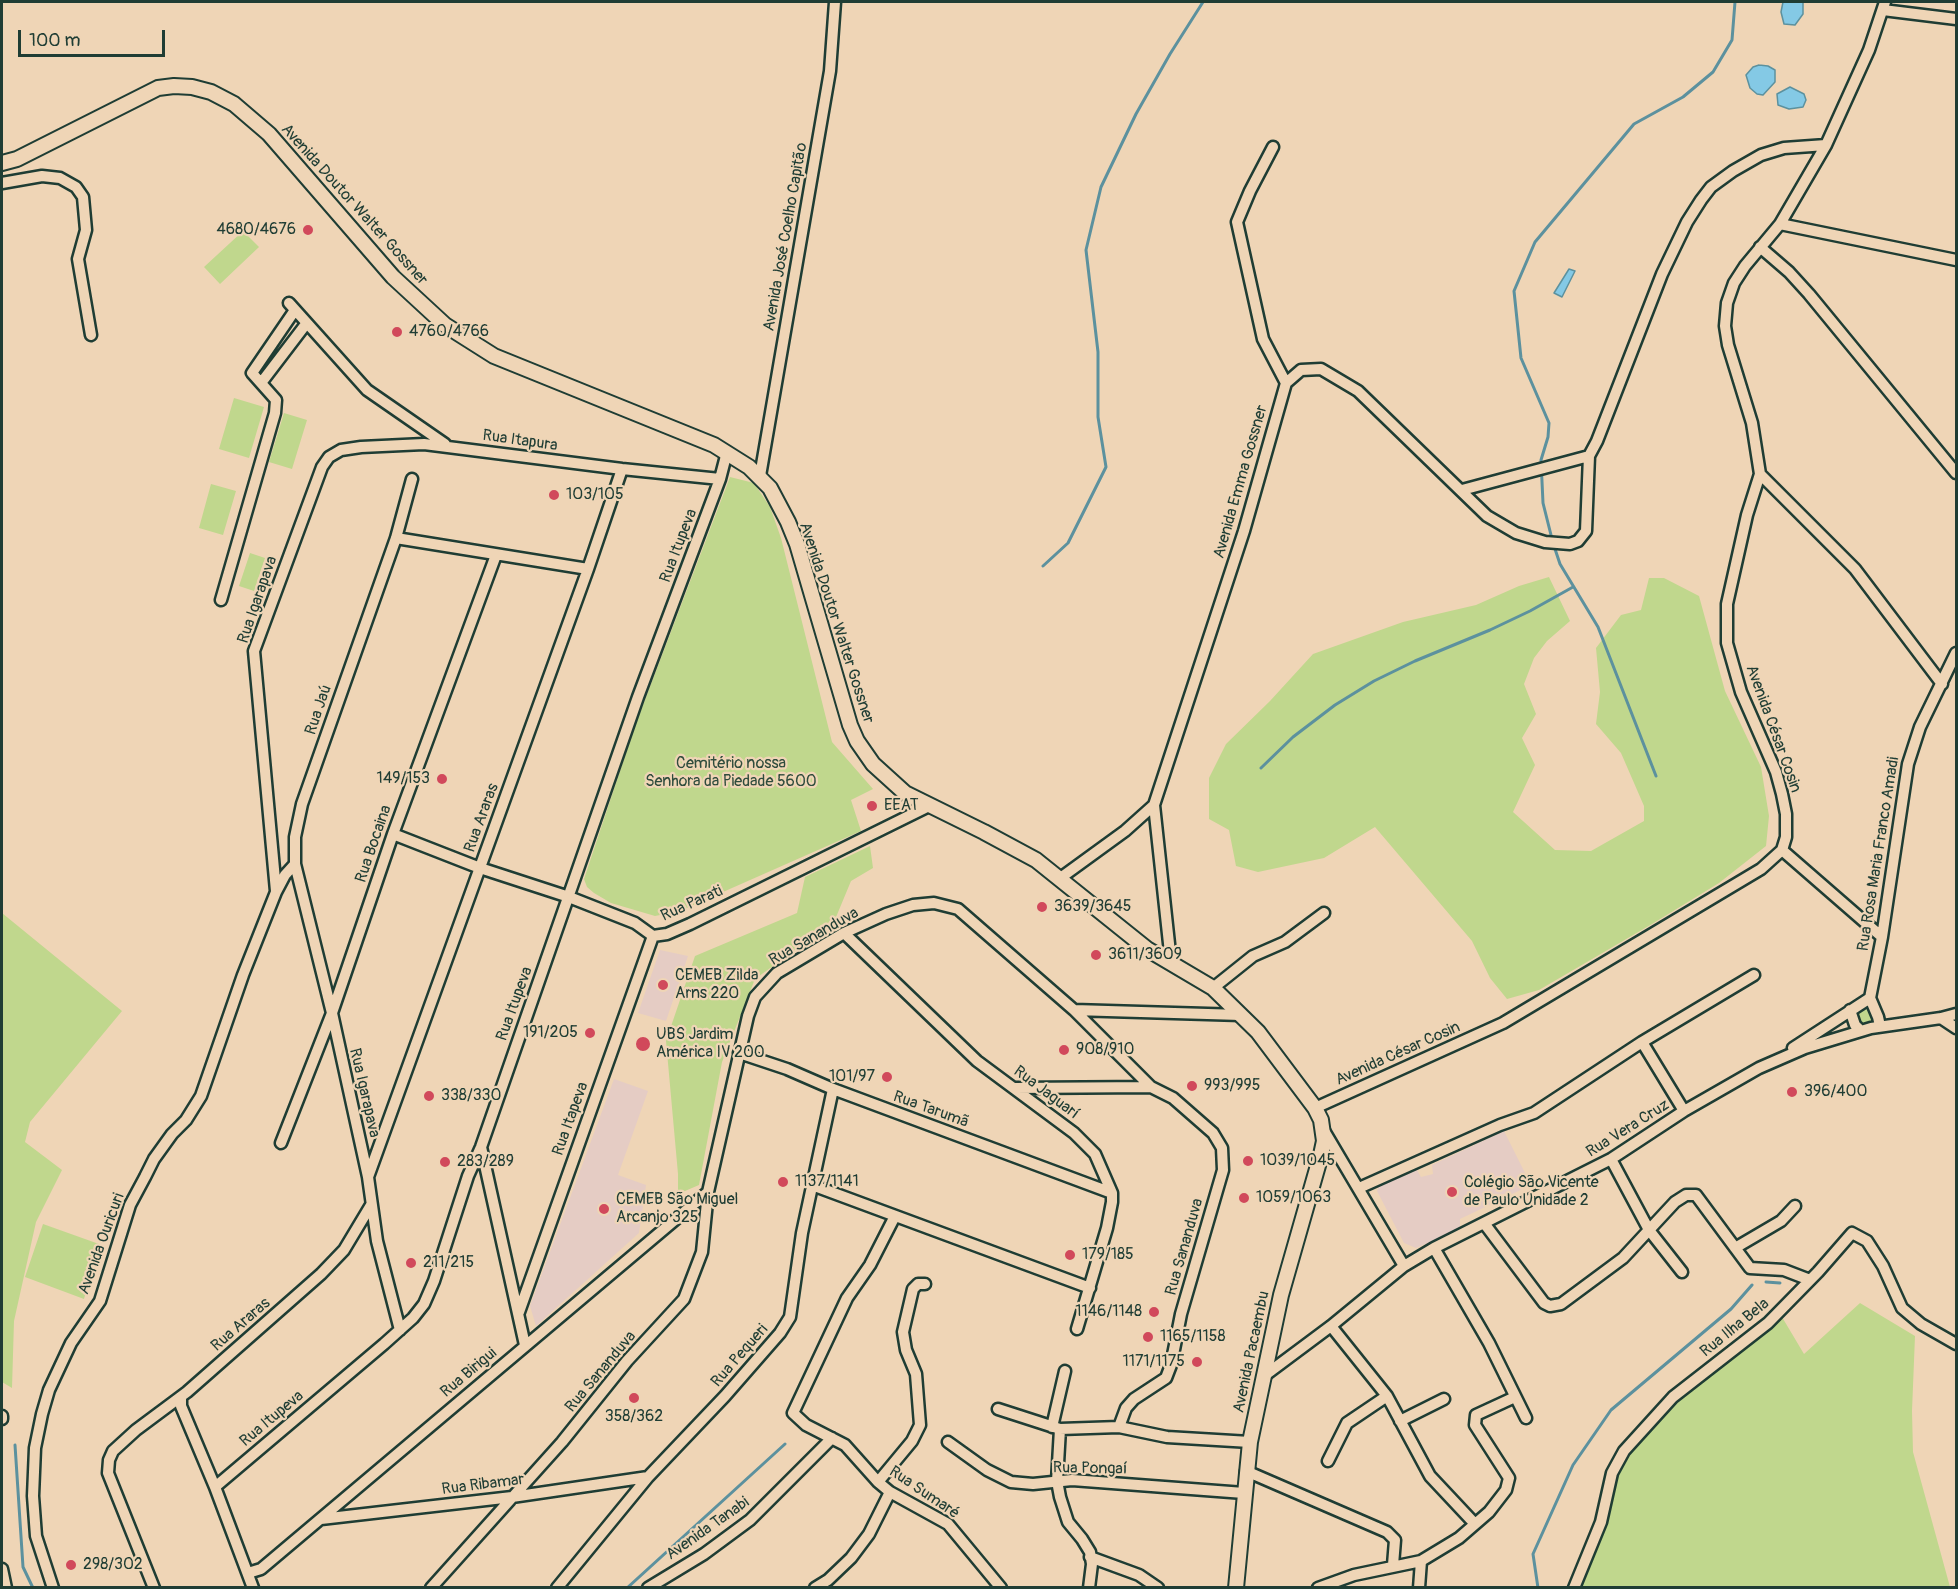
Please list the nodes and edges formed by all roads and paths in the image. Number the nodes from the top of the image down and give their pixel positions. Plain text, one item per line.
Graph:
1 (835, 2) edge
2 (1884, 6) edge
3 (1956, 19) edge
4 (1826, 146) junction
5 (1273, 147) dead end
6 (2, 163) edge
7 (2, 183) edge
8 (1780, 224) junction
9 (1761, 248) junction
10 (1956, 260) edge
11 (306, 324) junction
12 (91, 335) dead end
13 (261, 383) junction
14 (1286, 383) junction
15 (448, 446) junction
16 (727, 452) junction
17 (1589, 456) junction
18 (322, 467) joint
19 (622, 469) junction
20 (1956, 473) edge
21 (1761, 474) junction
22 (760, 477) junction
23 (412, 479) dead end
24 (720, 479) junction
25 (1462, 490) junction
26 (396, 538) junction
27 (496, 555) junction
28 (588, 569) junction
29 (221, 600) dead end
30 (1956, 653) edge
31 (1942, 684) junction
32 (1154, 805) junction
33 (929, 806) junction
34 (393, 834) junction
35 (1782, 850) junction
36 (295, 864) junction
37 (480, 868) junction
38 (1059, 879) junction
39 (276, 892) junction
40 (569, 897) junction
41 (1324, 913) dead end
42 (844, 933) junction
43 (653, 936) junction
44 (1882, 937) junction
45 (1171, 962) junction
46 (1754, 975) dead end
47 (1213, 988) junction
48 (1870, 998) junction
49 (1074, 1010) junction
50 (1850, 1010) junction
51 (332, 1013) junction
52 (1956, 1014) edge
53 (1241, 1015) junction
54 (1941, 1018) junction
55 (1880, 1026) junction
56 (1956, 1028) edge
57 (1862, 1031) junction
58 (1642, 1042) junction
59 (739, 1053) junction
60 (1778, 1059) junction
61 (1151, 1087) junction
62 (1015, 1088) junction
63 (833, 1089) junction
64 (1315, 1108) junction
65 (1684, 1112) junction
66 (1323, 1129) junction
67 (281, 1143) dead end
68 (480, 1147) junction
69 (1611, 1159) junction
70 (368, 1177) junction
71 (812, 1185) junction
72 (1359, 1188) junction
73 (708, 1192) junction
74 (1112, 1193) junction
75 (371, 1205) junction
76 (1795, 1206) dead end
77 (895, 1216) junction
78 (1484, 1223) junction
79 (1649, 1230) junction
80 (1434, 1248) junction
81 (1736, 1248) junction
82 (1404, 1266) junction
83 (1682, 1272) dead end
84 (1810, 1280) junction
85 (925, 1284) dead end
86 (1090, 1287) junction
87 (519, 1312) junction
88 (1331, 1326) junction
89 (1077, 1329) dead end
90 (400, 1330) junction
91 (1956, 1344) edge
92 (525, 1345) junction
93 (1065, 1371) dead end
94 (1264, 1376) junction
95 (1387, 1396) junction
96 (180, 1397) junction
97 (1515, 1397) junction
98 (1444, 1399) dead end
99 (998, 1409) dead end
100 (1526, 1418) dead end
101 (1400, 1421) junction
102 (1119, 1427) junction
103 (1056, 1428) junction
104 (832, 1438) junction
105 (948, 1442) dead end
106 (1250, 1442) junction
107 (1328, 1461) dead end
108 (1246, 1471) junction
109 (648, 1477) junction
110 (1057, 1481) junction
111 (878, 1482) junction
112 (214, 1487) junction
113 (890, 1492) junction
114 (1244, 1493) junction
115 (512, 1497) junction
116 (320, 1519) junction
117 (1475, 1524) junction
118 (1090, 1557) junction
119 (1420, 1561) junction
120 (1393, 1565) junction
121 (2, 1569) edge
122 (248, 1573) junction
123 (6, 1587) edge
124 (53, 1587) edge
125 (154, 1587) edge
126 (253, 1587) edge
127 (431, 1587) edge
128 (557, 1587) edge
129 (648, 1587) edge
130 (815, 1587) edge
131 (1001, 1587) edge
132 (1089, 1587) edge
133 (1158, 1587) edge
134 (1236, 1587) edge
135 (1318, 1587) edge
136 (1419, 1587) edge
137 (1574, 1587) edge

1 - 22 street, Avenida José Coelho Capitão
2 - 3 street
2 - 4 street
4 - 8 street, Avenida César Cosin
4 - 17 street
5 - 14 street
6 - 16 main road, Avenida Doutor Walter Gossner
7 - 12 street
8 - 9 street, Avenida César Cosin
8 - 10 street
9 - 20 street
9 - 21 street, Avenida César Cosin
11 - 13 street
11 - 13 street
11 - 15 street
13 - 29 street
14 - 25 street
14 - 32 street, Avenida Emma Gossner
15 - 18 street, Rua Itapura
15 - 19 street, Rua Itapura
16 - 22 main road, Avenida Doutor Walter Gossner
16 - 24 street, Rua Itupeva
17 - 25 street
17 - 25 street
18 - 39 street, Rua Igarapava
19 - 24 street, Rua Itapura
19 - 28 street, Rua Araras
21 - 31 street
21 - 35 street, Avenida César Cosin
22 - 33 main road, Avenida Doutor Walter Gossner
23 - 26 street, Rua Jaú
24 - 40 street, Rua Itupeva
26 - 27 street
26 - 36 street, Rua Jaú
27 - 28 street
27 - 34 street, Rua Bocaina
28 - 37 street, Rua Araras
30 - 31 street, Rua Rosa Maria Franco Amadi
31 - 44 street, Rua Rosa Maria Franco Amadi
32 - 38 street, Avenida Emma Gossner
32 - 45 street, Avenida Emma Gossner
33 - 38 main road, Avenida Doutor Walter Gossner
33 - 43 street, Rua Parati
34 - 37 street, Rua Parati
34 - 51 street, Rua Bocaina
35 - 44 street
35 - 64 street, Avenida César Cosin
36 - 39 street
36 - 51 street, Rua Igarapava
37 - 40 street, Rua Parati
37 - 70 street, Rua Araras
38 - 45 main road, Avenida Doutor Walter Gossner
39 - 124 street, Avenida Ouricuri
40 - 43 street, Rua Parati
40 - 68 street, Rua Itupeva
41 - 47 street
42 - 49 street, Rua Sananduva
42 - 59 street, Rua Sananduva
42 - 62 street, Rua Jaguarí
43 - 87 street, Rua Itapeva
44 - 48 street, Rua Rosa Maria Franco Amadi
45 - 47 main road, Avenida Doutor Walter Gossner
46 - 58 street
47 - 53 main road, Avenida Doutor Walter Gossner
48 - 50 street
48 - 55 street
49 - 53 street
49 - 61 street, Rua Sananduva
50 - 57 street
50 - 60 street
51 - 67 street, Rua Bocaina
51 - 70 street, Rua Igarapava
52 - 54 street, Rua Vera Cruz
53 - 64 main road, Avenida Doutor Walter Gossner
54 - 55 street, Rua Vera Cruz
54 - 56 street
55 - 57 street, Rua Vera Cruz
57 - 60 street, Rua Vera Cruz
58 - 65 street
58 - 72 street
59 - 63 street, Rua Tarumã
59 - 73 street, Rua Sananduva
60 - 65 street, Rua Vera Cruz
61 - 62 street
61 - 102 street, Rua Sananduva
62 - 74 street, Rua Jaguarí
63 - 71 street, Rua Pequeri
63 - 74 street, Rua Tarumã
64 - 66 main road, Avenida Doutor Walter Gossner
65 - 69 street, Rua Vera Cruz
66 - 72 street, Avenida Doutor Walter Gossner
66 - 94 main road, Avenida Pacaembu
68 - 87 street
68 - 90 street, Rua Itupeva
69 - 78 street, Rua Vera Cruz
69 - 79 street
70 - 75 street, Rua Igarapava
71 - 77 street
71 - 109 street, Rua Pequeri
72 - 82 street, Avenida Doutor Walter Gossner
73 - 92 street, Rua Birigui
73 - 115 street, Rua Sananduva
74 - 86 street
75 - 90 street, Rua Igarapava
75 - 96 street, Rua Araras
76 - 81 street
77 - 86 street
77 - 104 street, Rua Sumaré
78 - 79 street
78 - 80 street, Rua Vera Cruz
79 - 81 street
79 - 83 street
80 - 82 street, Rua Vera Cruz
80 - 97 street
81 - 84 street
82 - 88 street, Rua Vera Cruz
84 - 91 street, Rua Ilha Bela
84 - 137 street, Rua Ilha Bela
85 - 111 street
86 - 89 street
87 - 92 street
88 - 94 street, Rua Vera Cruz
88 - 95 street
90 - 112 street, Rua Itupeva
92 - 116 street, Rua Birigui
93 - 103 street
94 - 106 main road, Avenida Pacaembu
95 - 101 street
95 - 107 street
96 - 112 street
96 - 125 street, Rua Araras
97 - 100 street
97 - 117 street
98 - 101 street
99 - 103 street
101 - 117 street
102 - 103 street
102 - 106 street
103 - 110 street
104 - 111 street, Rua Sumaré
104 - 129 street, Avenida Tanabi
105 - 110 street, Rua Pongaí
106 - 108 main road, Avenida Pacaembu
108 - 114 main road, Avenida Pacaembu
108 - 120 street
109 - 115 street, Rua Ribamar
109 - 128 street, Rua Pequeri
110 - 114 street, Rua Pongaí
110 - 118 street
111 - 113 street, Rua Sumaré
112 - 122 street
113 - 130 street
113 - 131 street, Rua Sumaré
114 - 134 main road, Avenida Pacaembu
115 - 116 street, Rua Ribamar
115 - 127 street, Rua Sananduva
116 - 122 street, Rua Birigui
117 - 119 street
118 - 132 street
118 - 133 street
119 - 120 street
119 - 136 street
120 - 135 street
121 - 123 street
122 - 126 street

